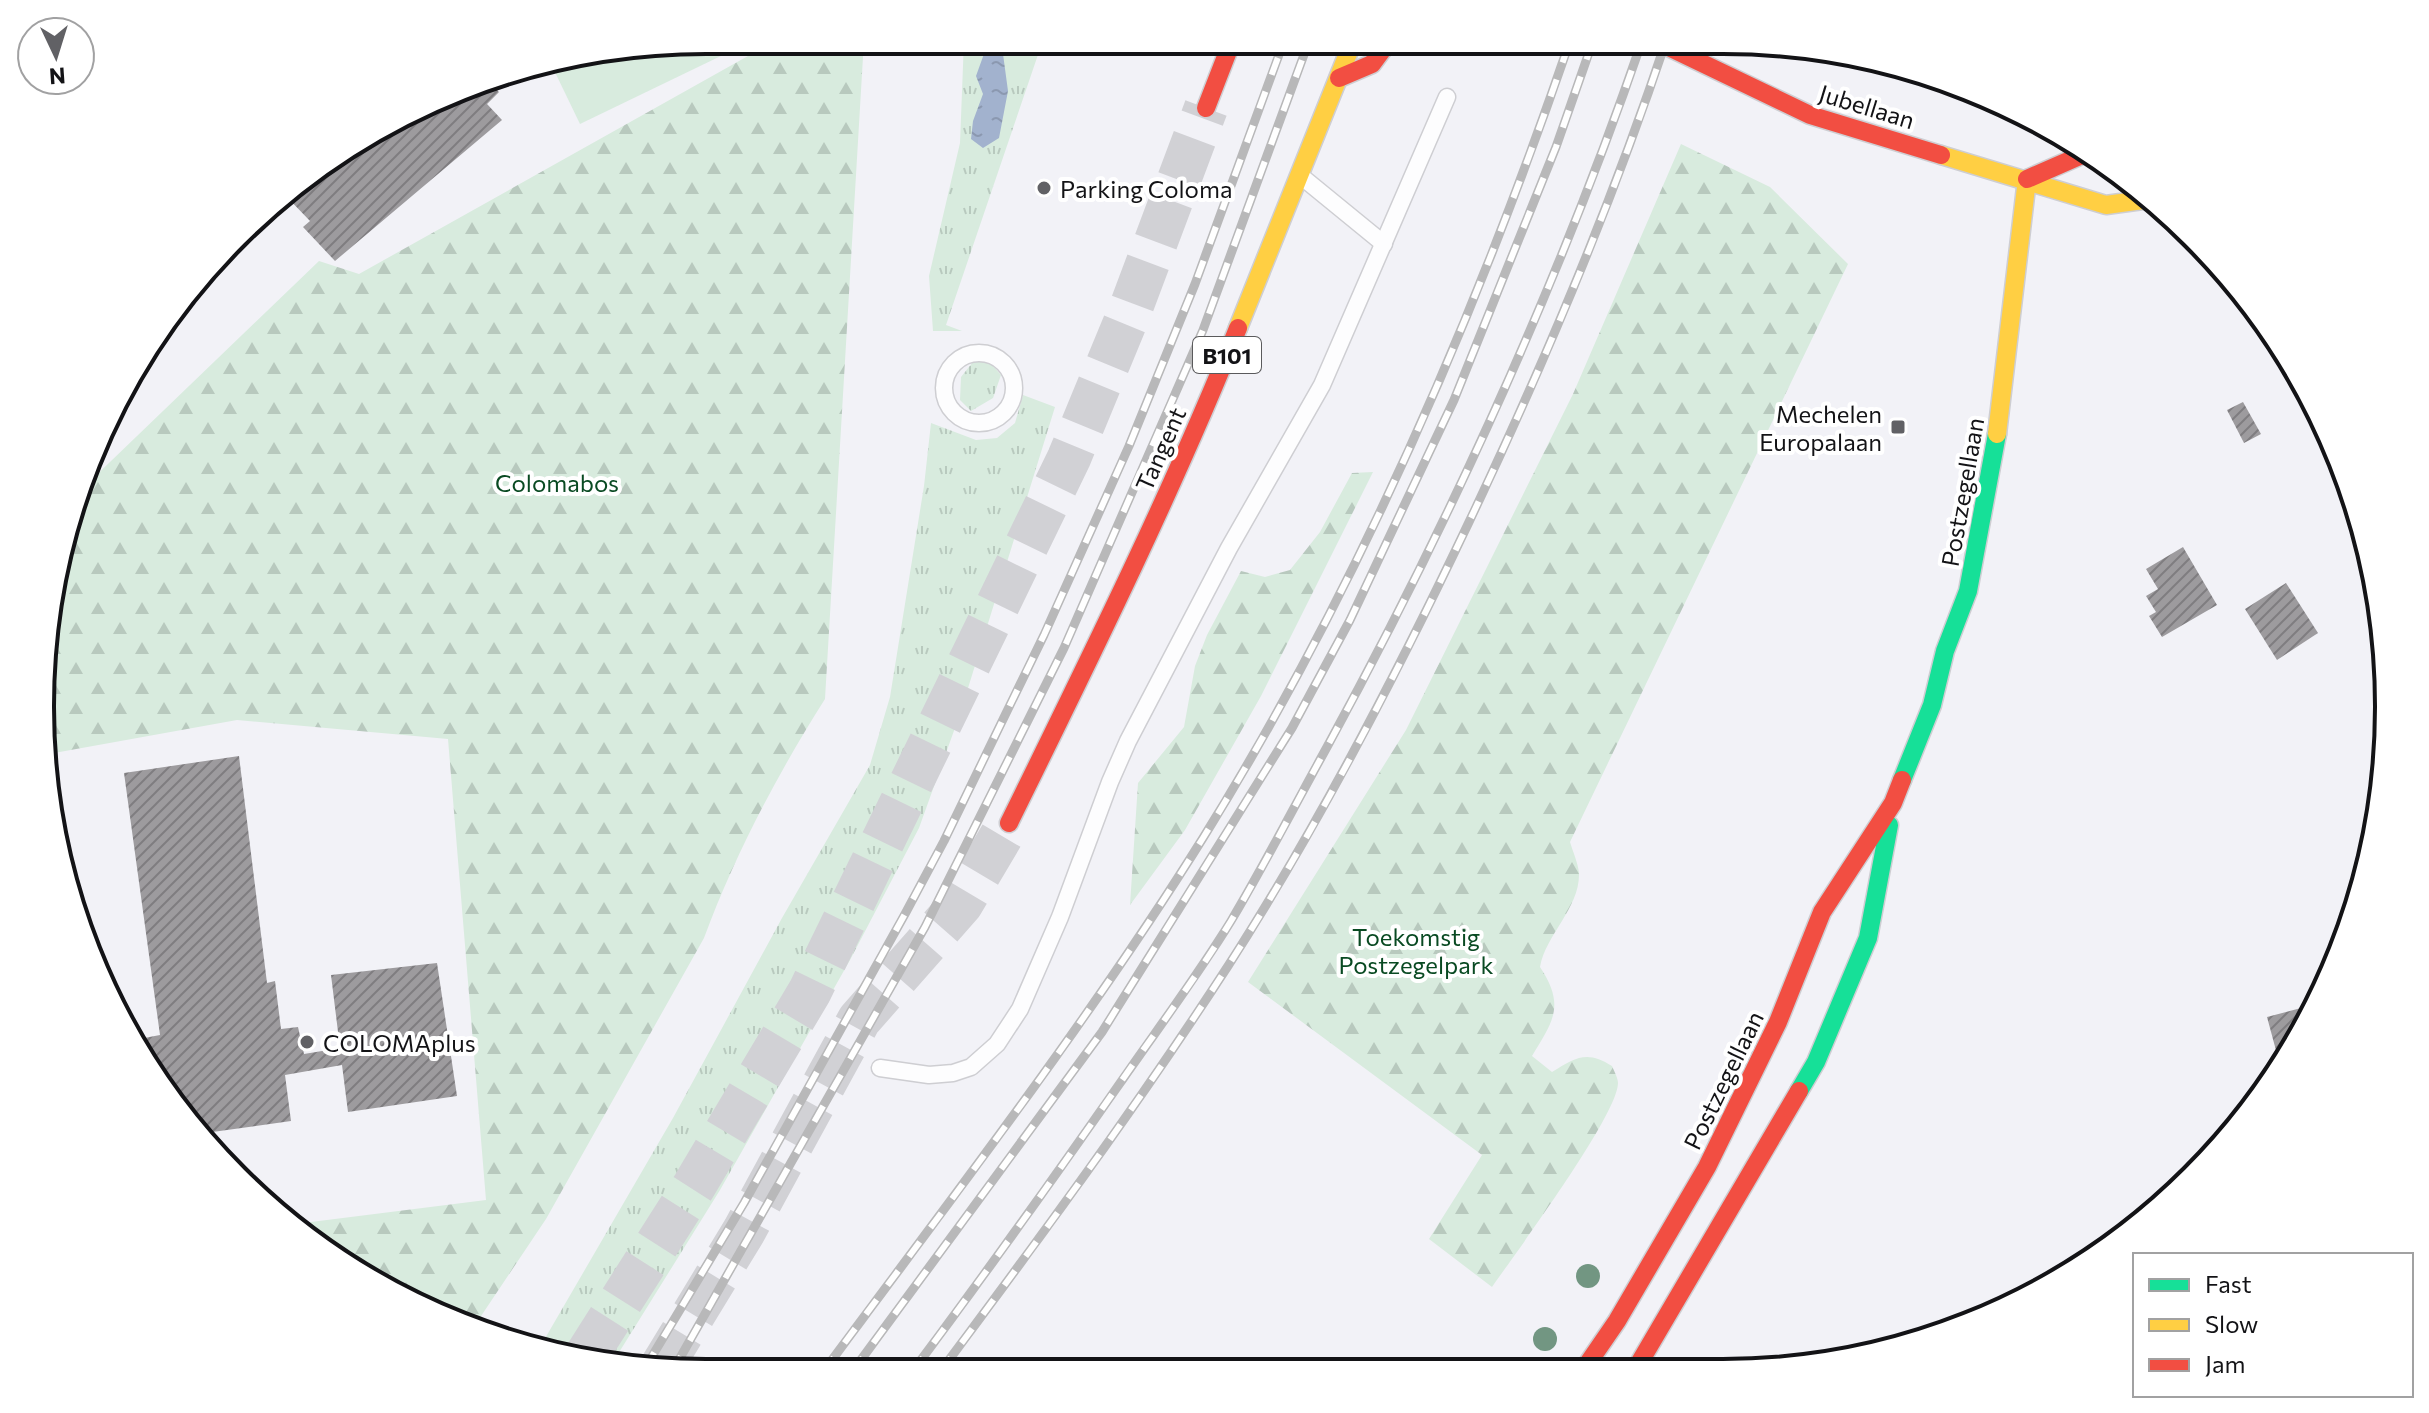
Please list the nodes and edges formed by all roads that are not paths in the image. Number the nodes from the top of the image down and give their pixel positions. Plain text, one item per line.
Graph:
1 (1213, 54) edge
2 (1227, 54) edge
3 (1348, 54) edge
4 (1379, 54) edge
5 (1683, 54) edge
6 (1339, 78) junction
7 (1447, 97) dead end
8 (2075, 158) edge
9 (1300, 176) junction
10 (2027, 179) junction
11 (2135, 201) edge
12 (1384, 244) junction
13 (991, 421) joint
14 (1893, 803) junction
15 (1009, 823) tunnel mouth
16 (880, 1068) dead end
17 (1591, 1359) edge
18 (1642, 1359) edge

1 - 2 main road
3 - 6 main road, Tangent / B101
4 - 6 main road
5 - 10 main road, Jubellaan
6 - 9 main road, Tangent / B101
7 - 12 lane
8 - 10 main road
9 - 12 lane
9 - 15 main road, Tangent / B101
10 - 11 main road, Jubellaan
10 - 14 main road, Postzegellaan
12 - 16 lane
13 - 13 lane
14 - 17 main road, Postzegellaan
14 - 18 main road, Postzegellaan

